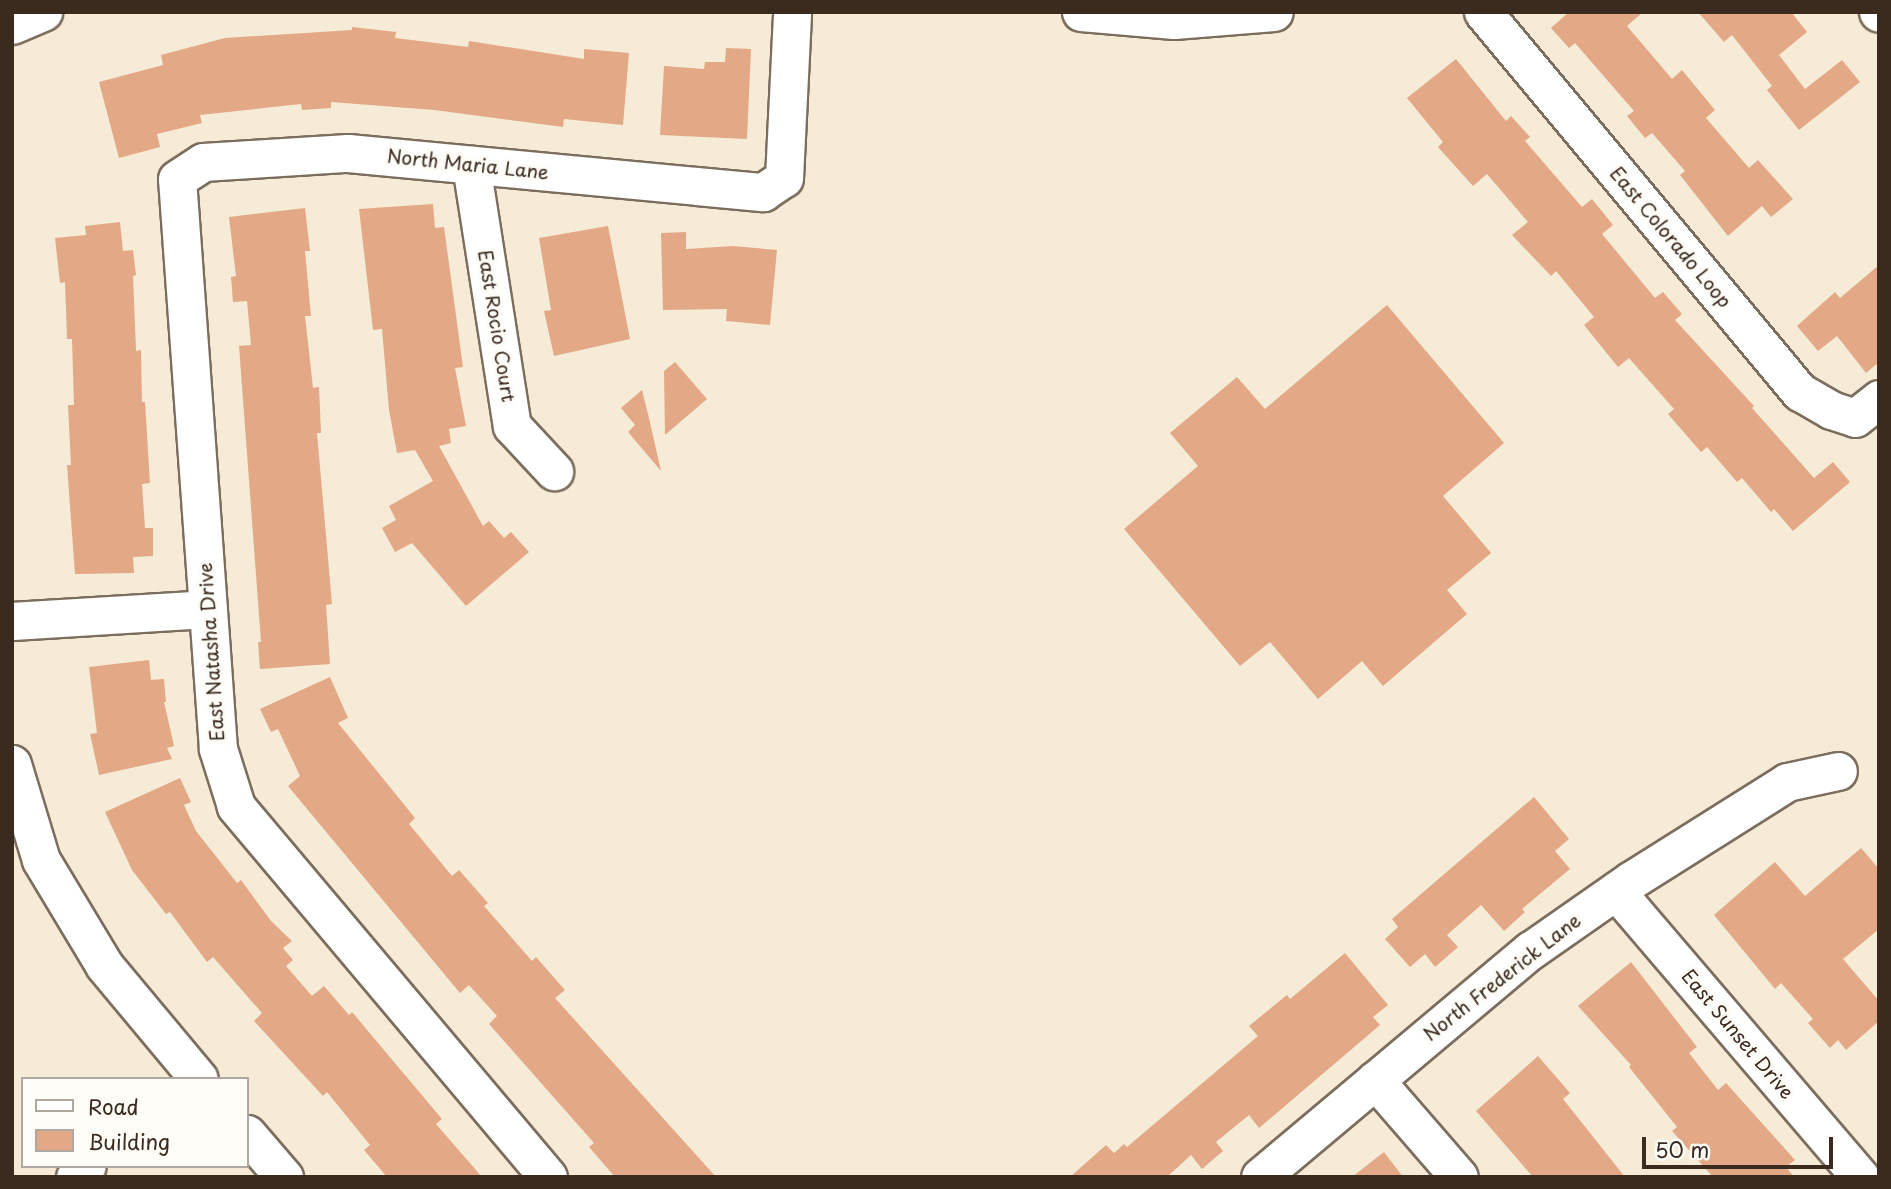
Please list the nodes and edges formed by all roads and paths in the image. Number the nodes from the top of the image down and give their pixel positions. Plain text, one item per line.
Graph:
1 (43, 12) edge
2 (792, 12) edge
3 (1081, 12) edge
4 (1275, 12) edge
5 (1483, 12) edge
6 (12, 25) edge
7 (471, 165) junction
8 (177, 179) joint
9 (1879, 399) edge
10 (554, 471) dead end
11 (208, 609) junction
12 (12, 621) edge
13 (12, 764) edge
14 (1838, 771) dead end
15 (1616, 891) junction
16 (194, 1077) edge
17 (1374, 1080) junction
18 (248, 1135) edge
19 (284, 1177) edge
20 (548, 1177) edge
21 (1260, 1177) edge
22 (1459, 1177) edge
23 (1860, 1177) edge

1 - 6 street
2 - 7 street, North Maria Lane
3 - 4 street
5 - 9 street, East Colorado Loop
7 - 8 street, North Maria Lane
7 - 10 street, East Rocio Court
8 - 11 street, East Natasha Drive
11 - 12 street
11 - 20 street, East Natasha Drive
13 - 16 street
14 - 15 street, North Frederick Lane
15 - 17 street, North Frederick Lane
15 - 23 street, East Sunset Drive
17 - 21 street, North Frederick Lane
17 - 22 street
18 - 19 street

